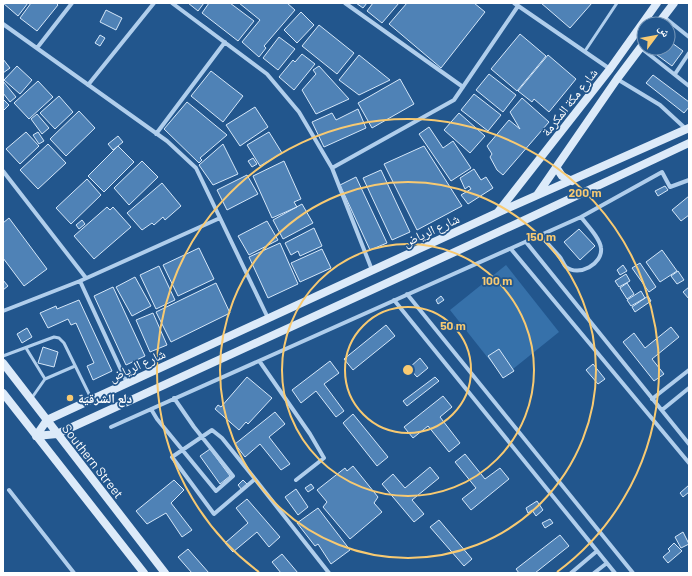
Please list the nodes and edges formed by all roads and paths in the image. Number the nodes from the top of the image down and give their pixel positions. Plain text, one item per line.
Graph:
1 (72, 3) edge
2 (154, 3) edge
3 (172, 3) edge
4 (345, 3) edge
5 (617, 3) edge
6 (657, 3) edge
7 (674, 3) edge
8 (516, 4) edge
9 (665, 16) edge
10 (3, 24) edge
11 (676, 27) edge
12 (689, 37) edge
13 (225, 42) junction
14 (37, 48) junction
15 (585, 51) junction
16 (636, 53) edge
17 (689, 53) edge
18 (655, 56) edge
19 (610, 69) junction
20 (675, 74) junction
21 (617, 79) junction
22 (687, 80) edge
23 (88, 85) junction
24 (689, 86) edge
25 (463, 88) junction
26 (688, 128) edge
27 (156, 134) junction
28 (689, 143) edge
29 (634, 153) junction
30 (556, 167) junction
31 (635, 167) junction
32 (332, 168) junction
33 (3, 171) edge
34 (689, 180) edge
35 (572, 181) junction
36 (536, 196) junction
37 (497, 213) junction
38 (581, 217) junction
39 (220, 218) junction
40 (541, 236) junction
41 (526, 242) junction
42 (511, 249) junction
43 (372, 270) junction
44 (86, 278) junction
45 (80, 281) junction
46 (407, 294) junction
47 (394, 300) junction
48 (3, 311) edge
49 (268, 318) junction
50 (26, 348) junction
51 (3, 356) edge
52 (260, 362) junction
53 (3, 363) edge
54 (75, 366) junction
55 (689, 370) edge
56 (45, 380) junction
57 (127, 383) junction
58 (689, 388) edge
59 (3, 393) edge
60 (174, 398) junction
61 (31, 399) junction
62 (92, 399) junction
63 (652, 399) junction
64 (151, 409) junction
65 (662, 410) junction
66 (47, 420) junction
67 (111, 427) dead end
68 (57, 434) junction
69 (36, 436) junction
70 (201, 436) junction
71 (689, 444) edge
72 (182, 450) junction
73 (689, 463) edge
74 (255, 480) junction
75 (296, 480) dead end
76 (9, 490) dead end
77 (598, 551) junction
78 (606, 563) junction
79 (74, 573) edge
80 (144, 573) edge
81 (165, 573) edge
82 (329, 573) edge
83 (571, 573) edge
84 (594, 573) edge
85 (615, 573) edge
86 (632, 573) edge

1 - 14 street
2 - 23 street
3 - 13 street
4 - 25 street
5 - 15 lane
6 - 19 main road, شارع مكة المكرمة
7 - 9 main road
8 - 15 street
8 - 25 street
10 - 14 street
11 - 12 street
13 - 27 street
13 - 32 street
14 - 23 street
15 - 19 street
16 - 21 main road, شارع مكة المكرمة
17 - 20 street
18 - 20 street
19 - 37 main road, شارع مكة المكرمة
20 - 22 street
21 - 26 street
21 - 30 main road, شارع مكة المكرمة
22 - 24 street
23 - 27 street
25 - 32 street
26 - 29 main road, شارع الرياض
27 - 39 street
28 - 31 main road
29 - 31 main road
29 - 35 main road, شارع الرياض
30 - 35 main road
30 - 36 main road, شارع مكة المكرمة
31 - 68 main road
32 - 43 street
33 - 44 street
34 - 38 street
35 - 36 main road, شارع الرياض
36 - 37 main road, شارع الرياض
37 - 43 main road, شارع الرياض
38 - 40 street
38 - 40 street
39 - 44 street
39 - 49 street
40 - 41 street
41 - 42 street
41 - 63 street
42 - 46 street
42 - 73 street
43 - 49 main road, شارع الرياض
44 - 45 street
45 - 48 street
45 - 57 street
46 - 47 street
46 - 86 street
47 - 52 street
47 - 77 street
49 - 57 main road, شارع الرياض
50 - 51 lane
50 - 54 lane
50 - 56 lane
52 - 60 street
52 - 75 street
53 - 61 main road, Southern Street
54 - 56 lane
54 - 62 lane
55 - 63 street
56 - 61 lane
57 - 62 main road, شارع الرياض
58 - 65 street
59 - 69 main road
60 - 64 street
60 - 70 street
61 - 66 main road, Southern Street
62 - 66 main road, شارع الرياض
63 - 65 street
64 - 67 street
64 - 72 street
65 - 71 street
66 - 68 main road, Southern Street
66 - 69 main road
68 - 69 main road
68 - 81 main road, Southern Street
69 - 80 main road
70 - 72 street
70 - 72 street
70 - 74 street
72 - 74 street
74 - 82 street
76 - 79 street
77 - 78 street
77 - 83 street
78 - 84 street
78 - 85 street

